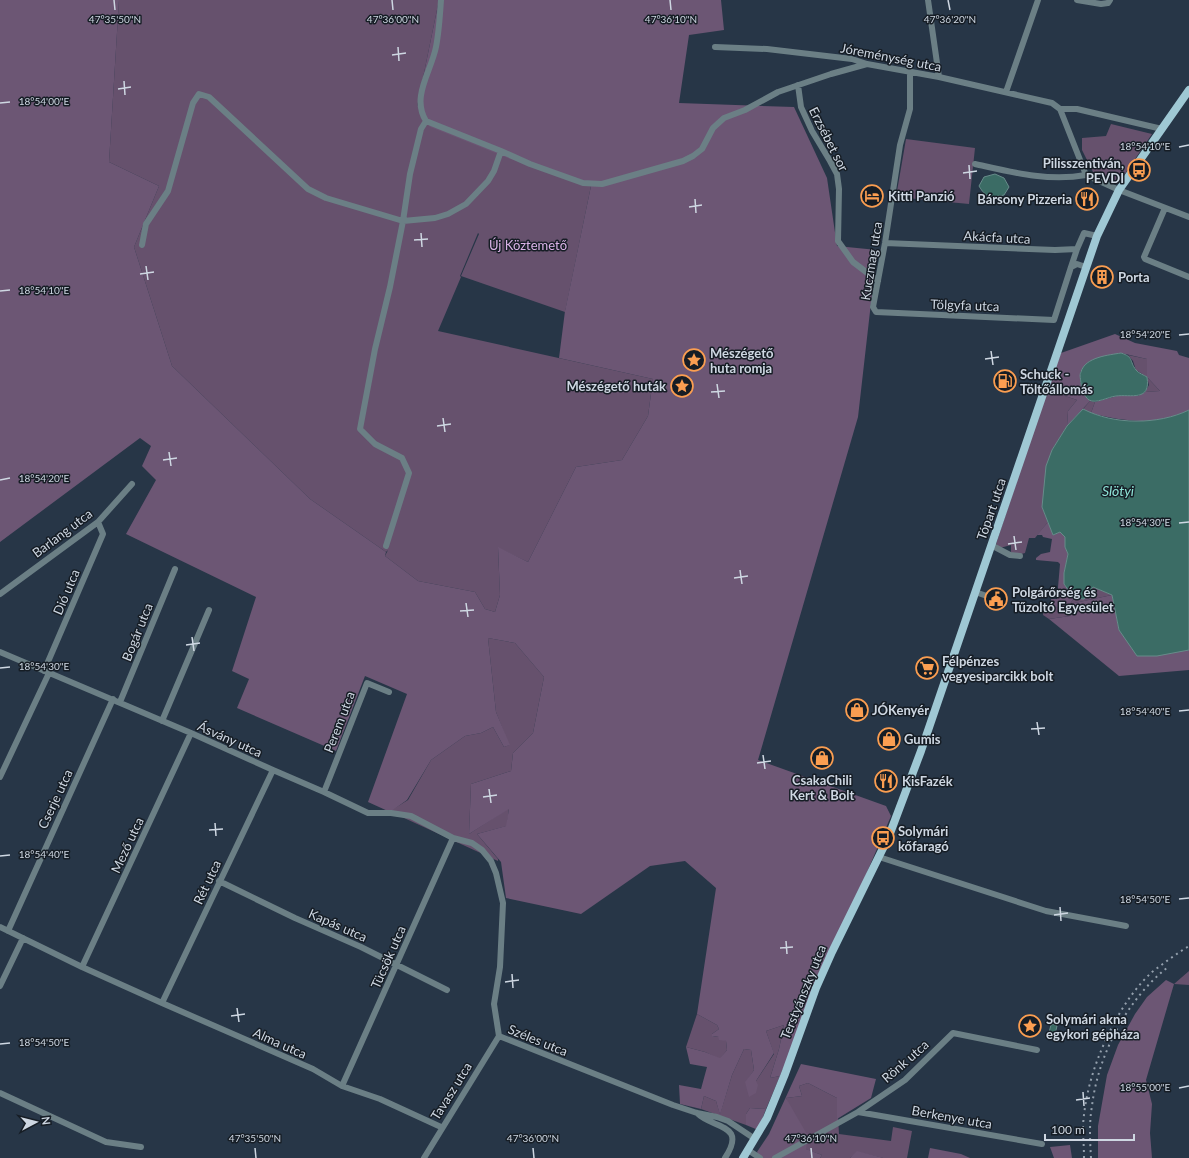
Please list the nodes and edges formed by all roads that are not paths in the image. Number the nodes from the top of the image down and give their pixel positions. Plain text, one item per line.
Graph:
1 (441, 0) edge
2 (928, 0) edge
3 (1038, 0) edge
4 (1077, 0) edge
5 (1110, 0) edge
6 (715, 47) dead end
7 (867, 64) junction
8 (910, 72) junction
9 (939, 77) junction
10 (798, 85) junction
11 (1189, 90) edge
12 (1006, 92) junction
13 (1060, 109) junction
14 (426, 121) junction
15 (1162, 130) junction
16 (500, 151) junction
17 (975, 164) dead end
18 (1086, 175) junction
19 (1119, 190) junction
20 (1165, 208) junction
21 (1189, 217) edge
22 (403, 221) junction
23 (1097, 236) junction
24 (885, 243) junction
25 (142, 245) dead end
26 (1077, 249) junction
27 (1071, 267) junction
28 (1086, 267) junction
29 (1189, 277) edge
30 (878, 281) junction
31 (876, 312) joint
32 (132, 484) dead end
33 (98, 522) junction
34 (991, 545) junction
35 (386, 546) dead end
36 (1020, 556) dead end
37 (175, 569) dead end
38 (975, 592) junction
39 (0, 594) edge
40 (993, 598) dead end
41 (209, 610) dead end
42 (0, 652) edge
43 (47, 672) junction
44 (389, 692) dead end
45 (113, 699) junction
46 (120, 702) junction
47 (162, 720) junction
48 (191, 733) junction
49 (273, 770) junction
50 (0, 777) edge
51 (324, 792) junction
52 (889, 836) joint
53 (453, 838) junction
54 (880, 857) junction
55 (219, 881) junction
56 (1126, 926) dead end
57 (0, 927) edge
58 (8, 931) junction
59 (22, 938) junction
60 (397, 964) junction
61 (82, 967) junction
62 (0, 986) edge
63 (447, 990) dead end
64 (162, 1003) junction
65 (499, 1036) junction
66 (1037, 1050) dead end
67 (342, 1086) junction
68 (0, 1093) edge
69 (858, 1112) junction
70 (697, 1113) junction
71 (441, 1127) junction
72 (755, 1139) junction
73 (1042, 1144) dead end
74 (141, 1147) dead end
75 (748, 1150) junction
76 (424, 1158) edge
77 (725, 1158) edge
78 (743, 1158) edge
79 (760, 1158) edge
80 (775, 1158) edge

1 - 14 street
2 - 9 street
3 - 12 street
4 - 5 street
6 - 7 street, Jóreménység utca
7 - 8 street, Jóreménység utca
7 - 10 street
8 - 9 street, Jóreménység utca
8 - 24 street, Kuczmag utca
9 - 12 street, Jóreménység utca
10 - 16 street
10 - 30 street, Erzsébet sor
11 - 15 main road, Tópart utca
12 - 13 street, Jóreménység utca
13 - 15 street, Jóreménység utca
13 - 18 street
14 - 16 street
14 - 22 street
15 - 19 main road, Tópart utca
16 - 22 street
17 - 18 street
18 - 19 street
19 - 20 street
19 - 23 main road, Tópart utca
20 - 21 street
20 - 29 street
22 - 25 street
22 - 35 street
23 - 26 street
23 - 28 main road, Tópart utca
24 - 26 street, Akácfa utca
24 - 30 street, Kuczmag utca
26 - 27 street
27 - 28 street
27 - 31 street, Tölgyfa utca
28 - 34 main road, Tópart utca
30 - 31 street, Kuczmag utca
32 - 33 street, Barlang utca
33 - 39 street, Barlang utca
33 - 43 street, Dió utca
34 - 36 street
34 - 38 main road, Tópart utca
37 - 46 street, Bogár utca
38 - 40 street
38 - 52 main road, Tópart utca
41 - 47 street
42 - 43 street, Ásvány utca
43 - 45 street, Ásvány utca
43 - 50 street, Dió utca
44 - 51 street, Perem utca
45 - 46 street, Ásvány utca
45 - 58 street, Cserje utca
46 - 47 street, Ásvány utca
47 - 48 street, Ásvány utca
48 - 49 street, Ásvány utca
48 - 61 street, Mező utca
49 - 51 street, Ásvány utca
49 - 55 street, Rét utca
51 - 53 street, Ásvány utca
52 - 54 main road, Terstyánszky utca
53 - 60 street, Tücsök utca
53 - 65 street, Széles utca
54 - 56 street
54 - 72 main road, Terstyánszky utca
55 - 60 street, Kapás utca
55 - 64 street, Rét utca
57 - 58 street, Alma utca
58 - 59 street, Alma utca
59 - 61 street, Alma utca
59 - 62 street
60 - 63 street, Kapás utca
60 - 67 street, Tücsök utca
61 - 64 street, Alma utca
64 - 67 street, Alma utca
65 - 70 street, Széles utca
65 - 71 street, Tavasz utca
66 - 69 street, Rönk utca
67 - 71 street, Alma utca
68 - 74 street
69 - 73 street, Berkenye utca
69 - 80 street, Rönk utca
70 - 72 street, Széles utca
70 - 77 street
71 - 76 street, Tavasz utca
72 - 75 main road, Terstyánszky utca
75 - 78 main road, Terstyánszky utca
75 - 79 street

